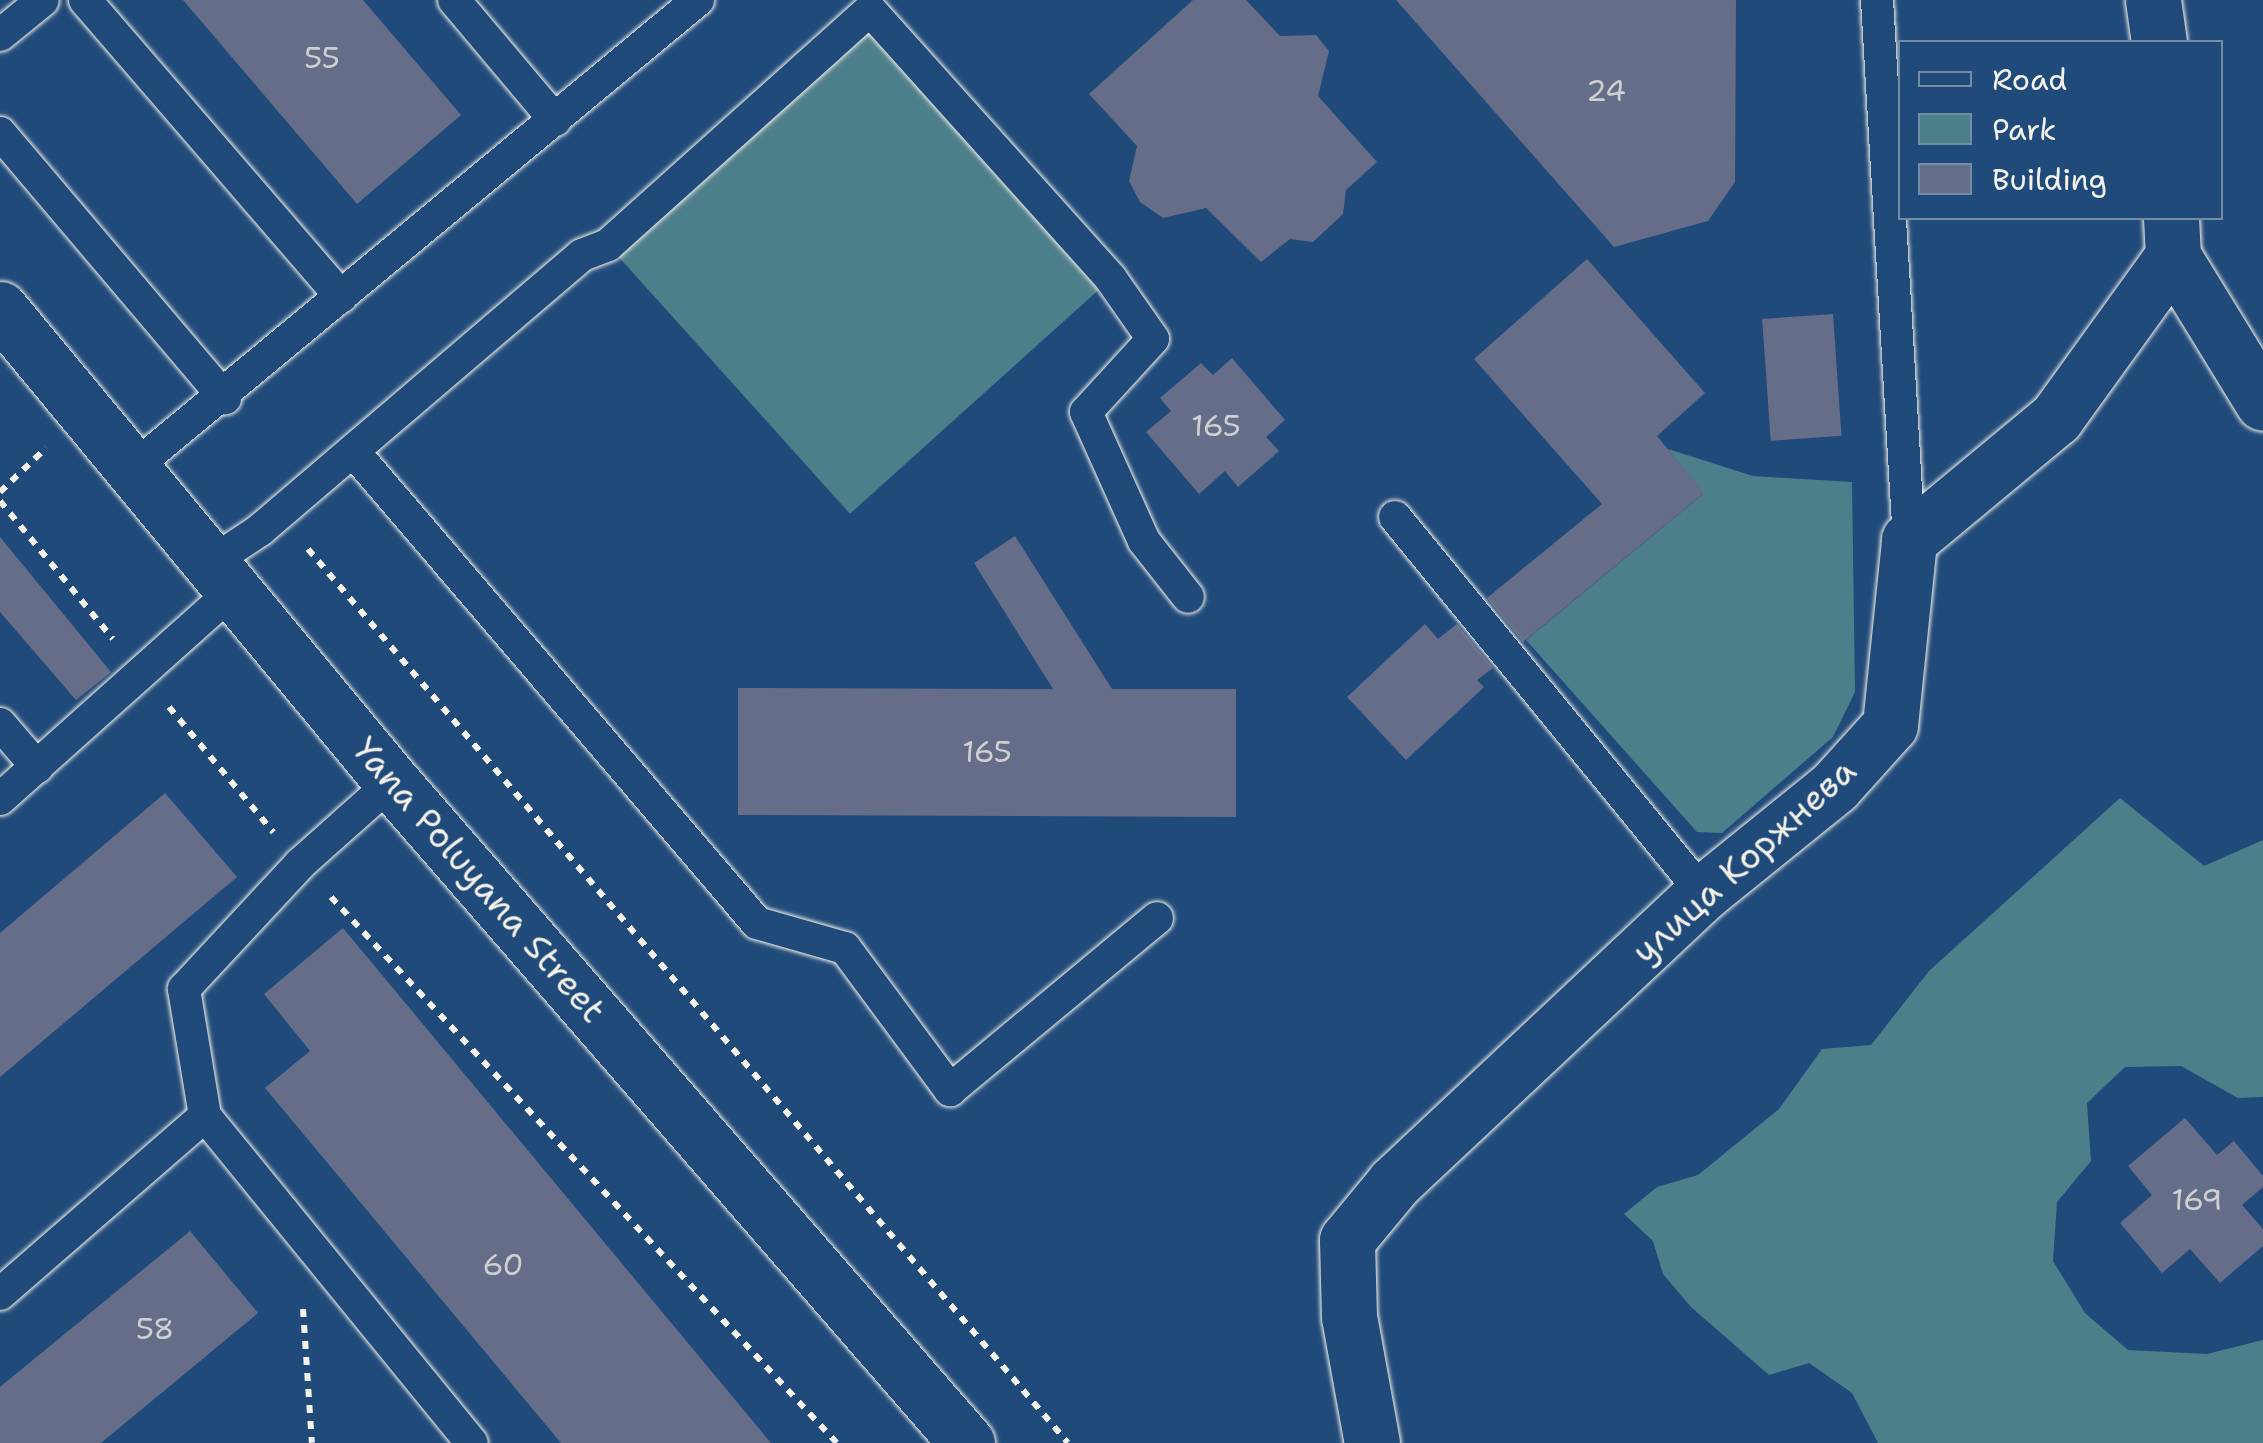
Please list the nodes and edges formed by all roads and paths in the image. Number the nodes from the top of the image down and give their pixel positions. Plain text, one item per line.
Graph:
1 (43, 0) edge
2 (85, 0) edge
3 (454, 0) edge
4 (698, 0) edge
5 (1876, 0) edge
6 (2153, 0) edge
7 (0, 35) edge
8 (2159, 40) edge
9 (555, 120) junction
10 (0, 133) edge
11 (2172, 237) edge
12 (342, 297) junction
13 (0, 309) edge
14 (225, 398) junction
15 (2263, 404) edge
16 (352, 451) junction
17 (133, 468) junction
18 (0, 501) edge
19 (278, 514) junction
20 (1394, 516) dead end
21 (1909, 540) junction
22 (223, 576) junction
23 (1188, 598) dead end
24 (144, 677) junction
25 (0, 724) edge
26 (38, 767) junction
27 (392, 782) junction
28 (0, 799) edge
29 (300, 864) junction
30 (1703, 894) junction
31 (1156, 918) dead end
32 (204, 1116) junction
33 (298, 1238) junction
34 (0, 1294) edge
35 (312, 1443) edge
36 (472, 1443) edge
37 (837, 1443) edge
38 (967, 1443) edge
39 (1068, 1443) edge
40 (1372, 1443) edge

1 - 7 lane
2 - 12 lane
3 - 9 lane
4 - 9 lane
5 - 21 lane
6 - 8 street
9 - 12 lane
10 - 14 lane
11 - 15 street
11 - 21 street
12 - 14 lane
13 - 17 street, Yana Poluyana Street
14 - 17 lane
16 - 19 lane
16 - 23 lane
16 - 31 lane
17 - 22 street, Yana Poluyana Street
18 - 24 path
19 - 22 lane
19 - 39 path
20 - 30 lane
21 - 30 street, улица Коржнева
22 - 24 lane
22 - 27 street, Yana Poluyana Street
24 - 26 lane
24 - 29 path
25 - 26 lane
26 - 28 lane
27 - 29 lane
27 - 38 street, Yana Poluyana Street
29 - 32 lane
29 - 37 path
30 - 40 street, улица Коржнева
32 - 33 lane
32 - 34 lane
33 - 35 path
33 - 36 lane

